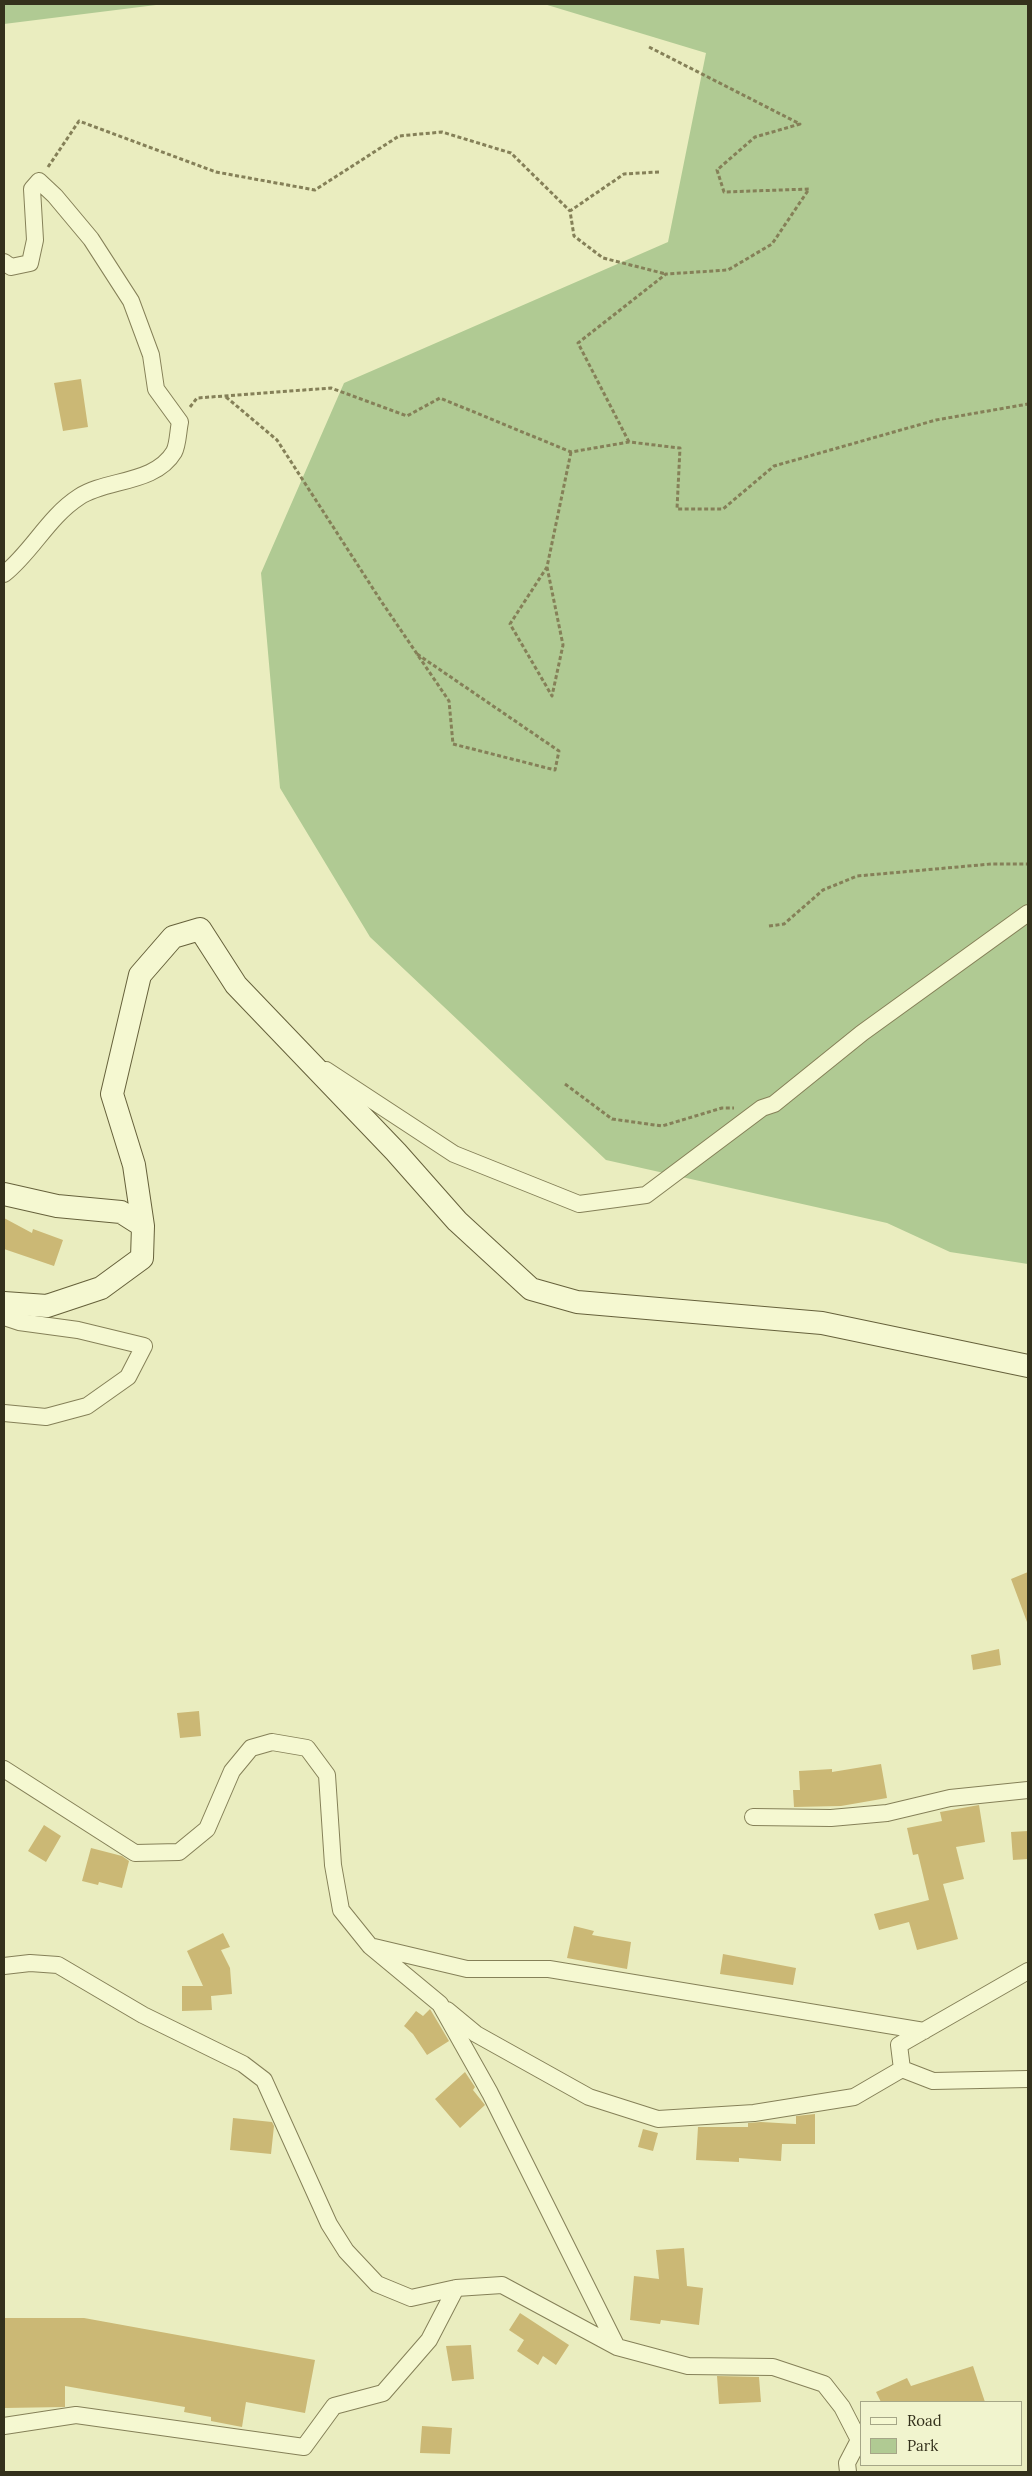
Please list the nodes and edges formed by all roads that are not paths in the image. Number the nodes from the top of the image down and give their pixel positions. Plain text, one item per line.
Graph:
1 (4, 262) edge
2 (4, 574) edge
3 (1028, 913) edge
4 (301, 1054) junction
5 (4, 1194) edge
6 (142, 1226) junction
7 (4, 1303) edge
8 (4, 1317) edge
9 (1028, 1366) edge
10 (4, 1413) edge
11 (4, 1768) edge
12 (1028, 1790) edge
13 (752, 1817) dead end
14 (370, 1946) junction
15 (4, 1966) edge
16 (1028, 1971) edge
17 (440, 2004) junction
18 (924, 2031) junction
19 (902, 2069) junction
20 (1028, 2079) edge
21 (456, 2288) junction
22 (617, 2347) junction
23 (4, 2426) edge
24 (848, 2472) edge

1 - 2 street
3 - 4 street
4 - 6 street
4 - 9 street
5 - 6 street
6 - 7 street
8 - 10 street
11 - 14 street
12 - 13 street
14 - 17 street
14 - 18 street
15 - 21 street
16 - 18 street
17 - 19 street
17 - 22 street
18 - 19 street
19 - 20 street
21 - 22 street
21 - 23 street
22 - 24 street

